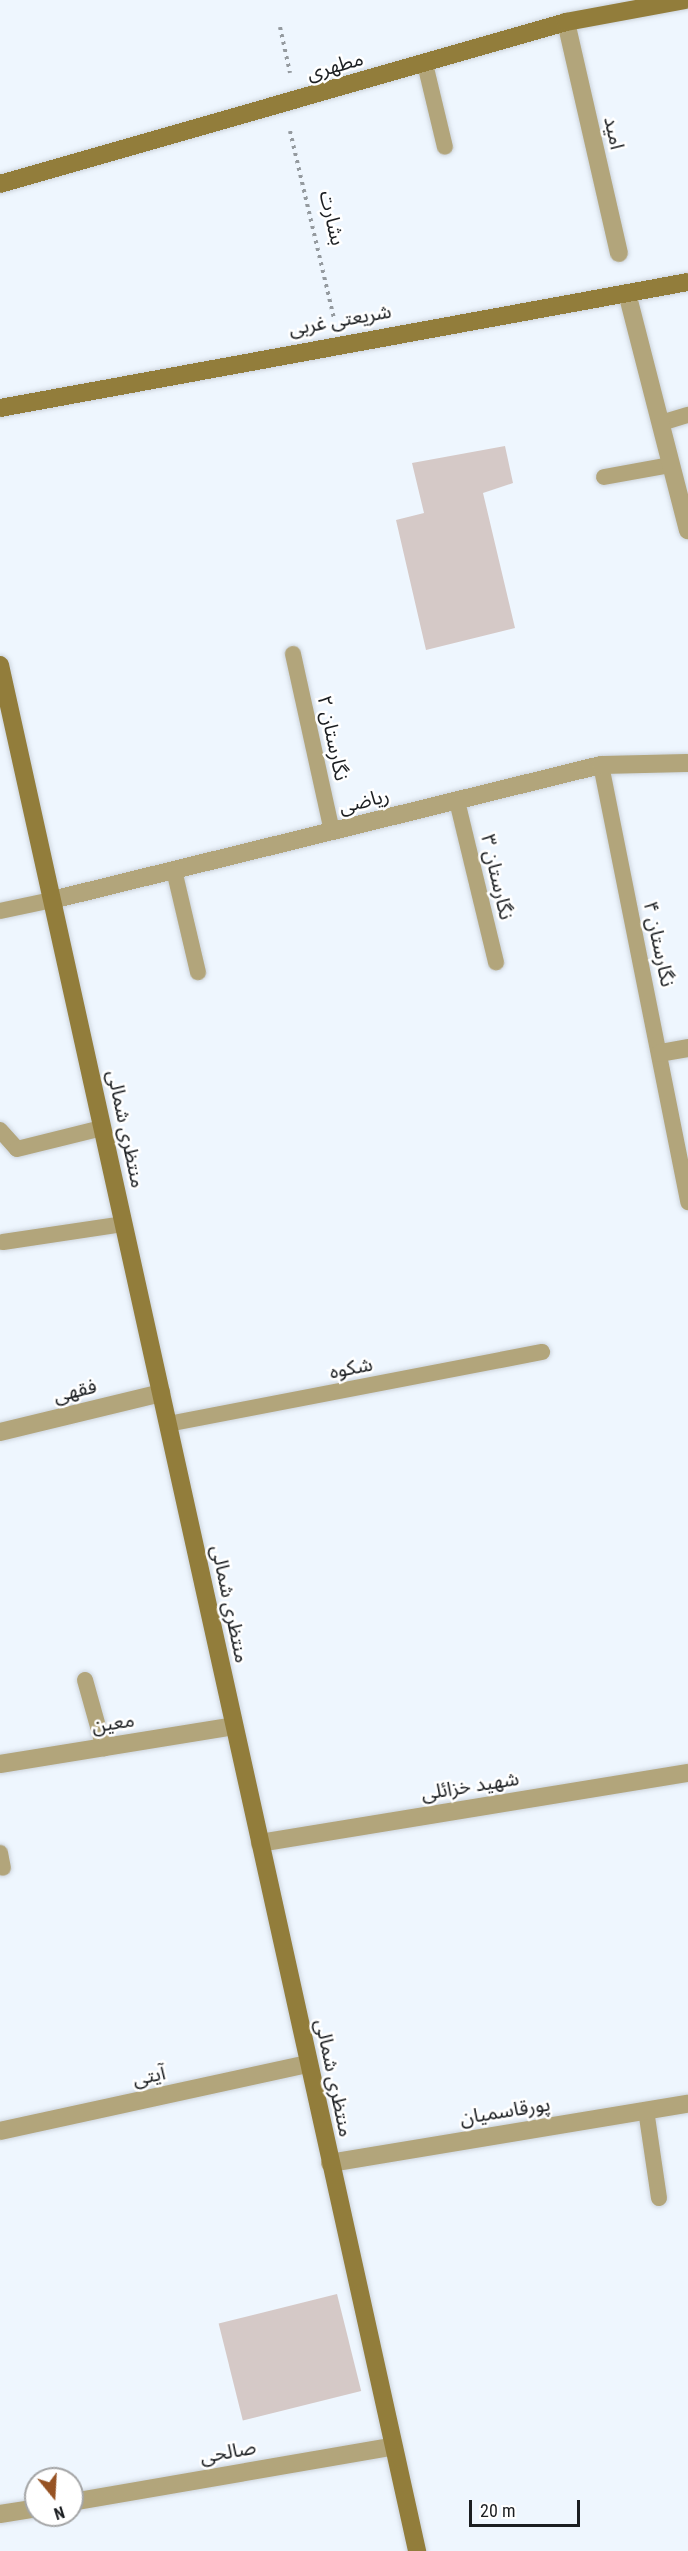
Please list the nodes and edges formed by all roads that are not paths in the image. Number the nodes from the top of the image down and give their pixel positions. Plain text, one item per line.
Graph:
1 (685, 0) edge
2 (566, 22) junction
3 (425, 64) junction
4 (445, 147) dead end
5 (0, 184) edge
6 (619, 253) dead end
7 (688, 282) edge
8 (627, 293) junction
9 (0, 408) edge
10 (688, 415) edge
11 (661, 423) junction
12 (671, 465) junction
13 (604, 477) dead end
14 (688, 530) edge
15 (293, 654) dead end
16 (0, 665) edge
17 (688, 763) edge
18 (601, 765) junction
19 (457, 801) junction
20 (332, 831) junction
21 (174, 870) junction
22 (52, 900) junction
23 (0, 911) edge
24 (496, 962) dead end
25 (198, 972) dead end
26 (688, 1048) edge
27 (660, 1053) junction
28 (102, 1128) junction
29 (0, 1130) edge
30 (688, 1202) edge
31 (123, 1224) junction
32 (3, 1242) dead end
33 (542, 1352) dead end
34 (160, 1393) junction
35 (168, 1424) junction
36 (0, 1432) edge
37 (85, 1680) dead end
38 (234, 1726) junction
39 (104, 1748) junction
40 (0, 1764) edge
41 (688, 1773) edge
42 (260, 1843) junction
43 (308, 2064) junction
44 (688, 2104) edge
45 (646, 2110) junction
46 (0, 2131) edge
47 (330, 2163) junction
48 (659, 2198) dead end
49 (392, 2447) junction
50 (84, 2500) edge
51 (24, 2510) edge
52 (0, 2514) edge
53 (417, 2551) edge

1 - 2 main road, مطهری
2 - 3 main road, مطهری
2 - 6 street, امید
3 - 4 lane
3 - 5 main road, مطهری
7 - 8 main road, شریعتی غربی
8 - 9 main road, شریعتی غربی
8 - 11 street
10 - 11 lane
11 - 12 street
12 - 13 lane
12 - 14 street
15 - 20 lane, نگارستان ۲
16 - 22 main road, منتظری شمالی
17 - 18 street, ریاضی
18 - 19 street, ریاضی
18 - 27 lane, نگارستان ۴
19 - 20 street, ریاضی
19 - 24 lane, نگارستان ۳
20 - 21 street, ریاضی
21 - 22 street, ریاضی
21 - 25 lane
22 - 23 lane
22 - 28 main road, منتظری شمالی
26 - 27 street
27 - 30 lane, نگارستان ۴
28 - 29 lane
28 - 31 main road, منتظری شمالی
31 - 32 lane
31 - 34 main road, منتظری شمالی
33 - 35 lane, شکوه
34 - 35 main road, منتظری شمالی
34 - 36 street, فقهی
35 - 38 main road, منتظری شمالی
37 - 39 lane
38 - 39 street, معین
38 - 42 main road, منتظری شمالی
39 - 40 street, معین
41 - 42 street, شهید خزائلی
42 - 43 main road, منتظری شمالی
43 - 46 street, آیتی
43 - 47 main road, منتظری شمالی
44 - 45 street, پورقاسمیان
45 - 47 street, پورقاسمیان
45 - 48 lane
47 - 49 main road, منتظری شمالی
49 - 50 street, صالحی
49 - 53 main road, منتظری شمالی
51 - 52 street

